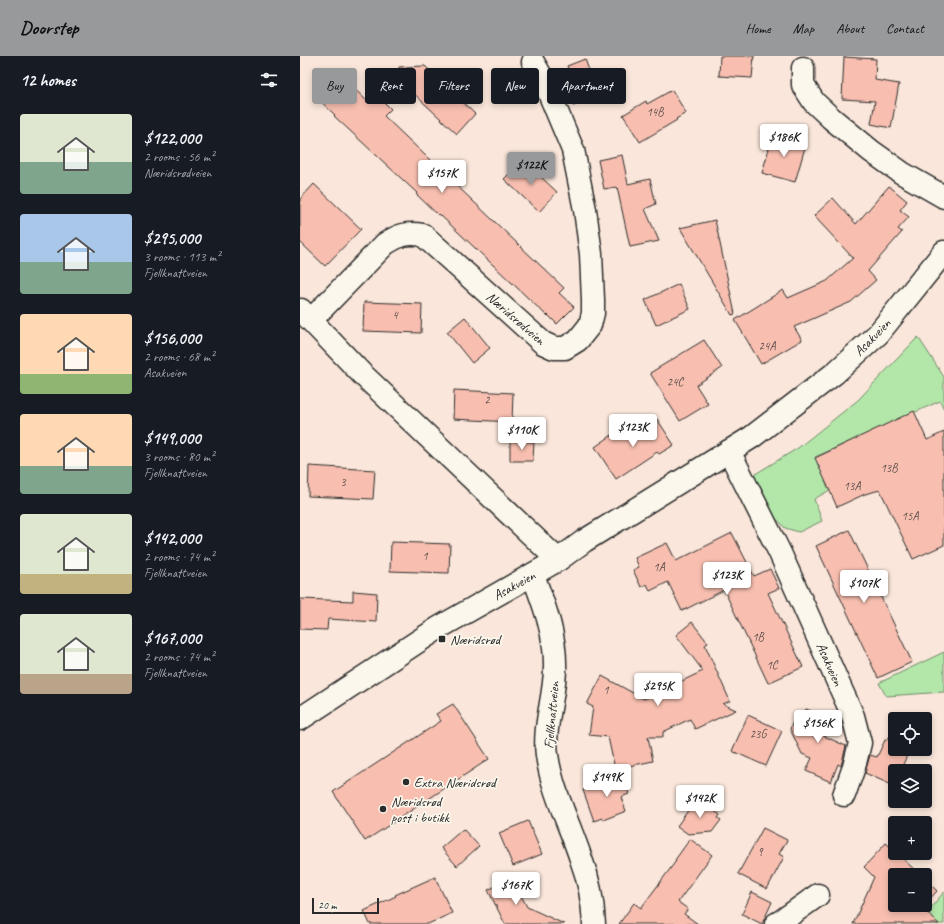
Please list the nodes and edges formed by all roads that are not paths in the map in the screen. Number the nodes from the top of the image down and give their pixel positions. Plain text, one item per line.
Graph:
1 (533, 62) dead end
2 (803, 68) dead end
3 (944, 197) edge
4 (944, 252) edge
5 (305, 315) edge
6 (729, 451) junction
7 (558, 560) junction
8 (533, 574) junction
9 (300, 719) edge
10 (844, 795) dead end
11 (818, 895) dead end
12 (594, 924) edge
13 (776, 924) edge

1 - 5 street, Næridsrødveien
2 - 3 street
4 - 6 street, Asakveien
5 - 7 street, Næridsrødveien
6 - 7 street, Asakveien
6 - 10 street, Asakveien
7 - 8 street, Asakveien
8 - 9 street, Asakveien
8 - 12 street, Fjellknattveien
11 - 13 street

